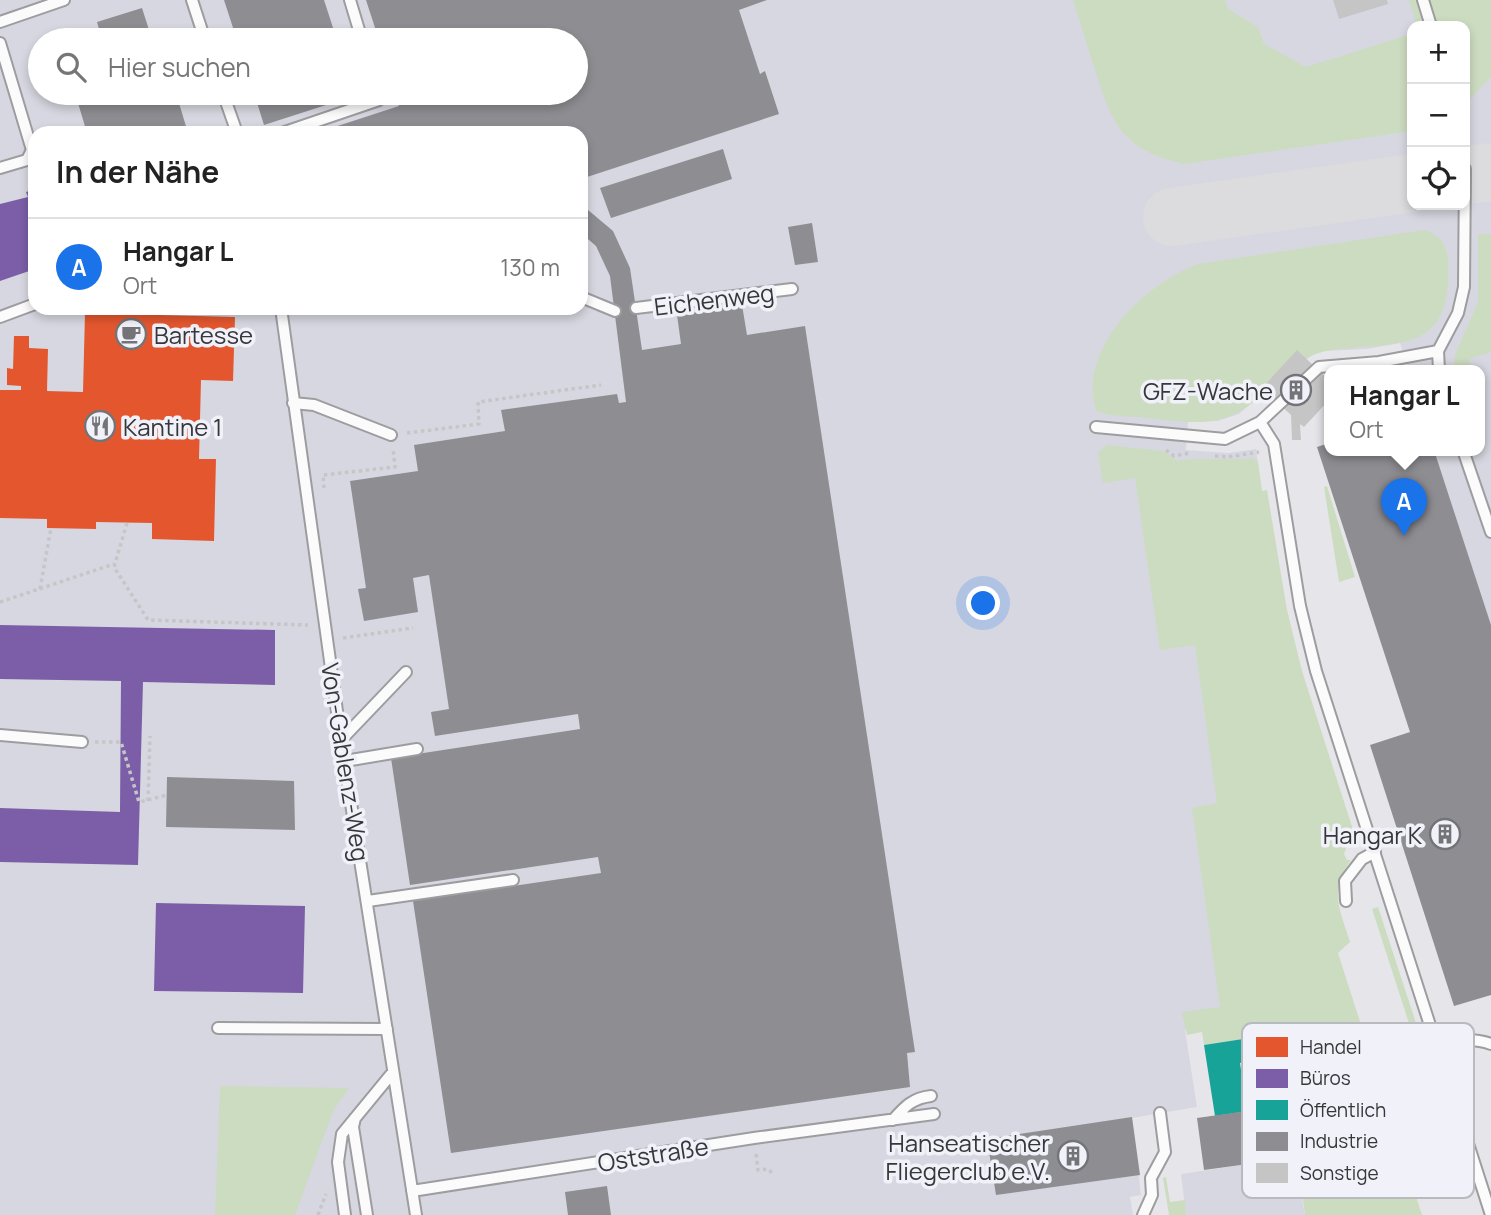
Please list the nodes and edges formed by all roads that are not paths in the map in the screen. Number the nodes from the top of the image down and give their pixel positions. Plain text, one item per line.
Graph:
1 (64, 0) edge
2 (192, 0) edge
3 (350, 0) edge
4 (1423, 0) edge
5 (1429, 21) edge
6 (0, 22) edge
7 (201, 28) edge
8 (358, 28) edge
9 (0, 43) edge
10 (227, 105) edge
11 (364, 105) edge
12 (235, 126) edge
13 (303, 126) edge
14 (28, 137) edge
15 (28, 158) edge
16 (0, 168) edge
17 (1465, 210) edge
18 (792, 289) dead end
19 (588, 300) edge
20 (28, 307) edge
21 (636, 308) dead end
22 (615, 311) dead end
23 (282, 315) edge
24 (0, 317) edge
25 (1438, 351) junction
26 (1343, 365) edge
27 (1439, 365) edge
28 (1324, 367) edge
29 (293, 403) junction
30 (1260, 422) junction
31 (1096, 427) dead end
32 (391, 435) road end
33 (1465, 456) edge
34 (1491, 533) edge
35 (406, 672) dead end
36 (0, 735) edge
37 (341, 740) junction
38 (82, 742) road end
39 (417, 749) dead end
40 (345, 761) junction
41 (1375, 852) junction
42 (513, 880) dead end
43 (368, 901) junction
44 (1346, 901) dead end
45 (1430, 1023) edge
46 (218, 1028) dead end
47 (387, 1029) junction
48 (393, 1072) junction
49 (931, 1096) dead end
50 (1160, 1113) dead end
51 (355, 1115) junction
52 (934, 1115) dead end
53 (893, 1120) junction
54 (1474, 1161) edge
55 (412, 1191) junction
56 (345, 1215) edge
57 (367, 1215) edge
58 (416, 1215) edge
59 (1143, 1215) edge
60 (1491, 1215) edge

1 - 6 lane
2 - 7 lane
3 - 8 lane
4 - 5 lane
9 - 14 lane
10 - 12 lane
11 - 13 lane
15 - 16 lane
17 - 25 lane
18 - 21 lane, Eichenweg
19 - 22 lane
20 - 24 lane
23 - 29 lane, Von-Gablenz-Weg
25 - 26 lane
25 - 27 lane
28 - 30 lane
29 - 32 lane
29 - 37 lane, Von-Gablenz-Weg
30 - 31 lane
30 - 41 lane
33 - 34 lane
35 - 37 lane
36 - 38 lane
37 - 40 lane, Von-Gablenz-Weg
39 - 40 lane
40 - 43 lane, Von-Gablenz-Weg
41 - 44 lane
41 - 45 lane
42 - 43 lane
43 - 47 lane, Von-Gablenz-Weg
46 - 47 lane
47 - 48 lane, Von-Gablenz-Weg
48 - 51 lane
48 - 55 lane, Von-Gablenz-Weg
49 - 53 lane
50 - 59 lane
51 - 56 lane
51 - 57 lane
52 - 53 lane, Oststraße
53 - 55 lane, Oststraße
54 - 60 lane
55 - 58 lane, Von-Gablenz-Weg

